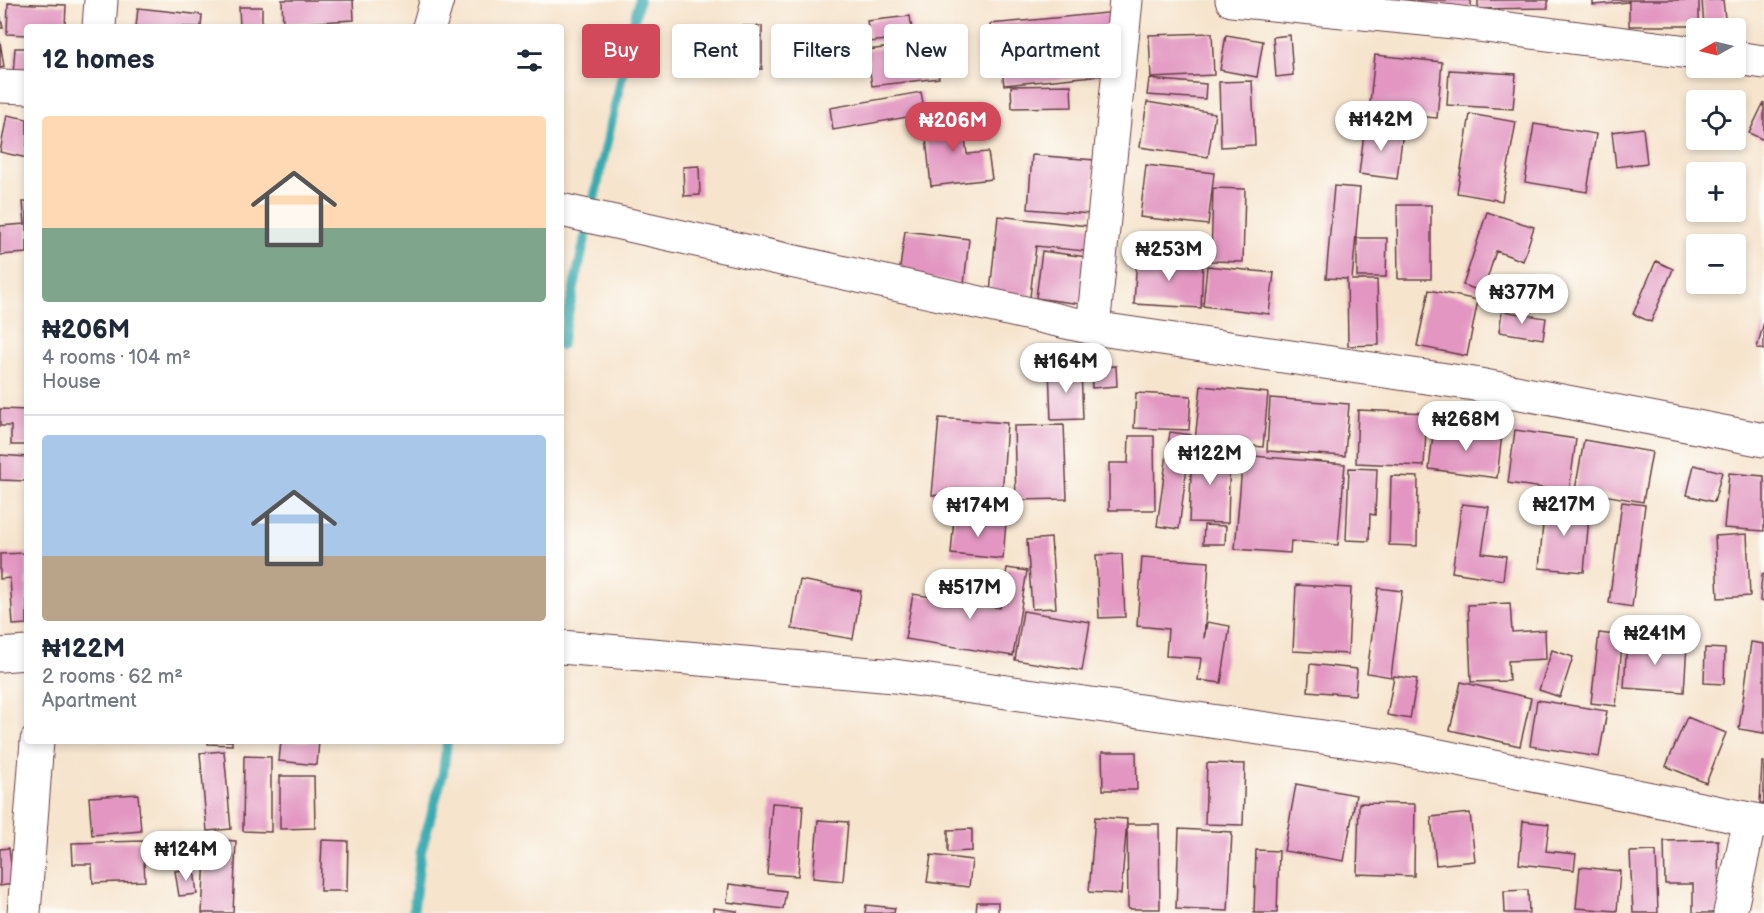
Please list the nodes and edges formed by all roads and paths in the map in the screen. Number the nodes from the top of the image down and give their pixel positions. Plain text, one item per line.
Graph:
1 (101, 0) edge
2 (437, 0) edge
3 (1126, 0) edge
4 (1232, 0) edge
5 (99, 24) edge
6 (430, 24) edge
7 (1686, 52) edge
8 (1746, 59) edge
9 (1764, 62) edge
10 (0, 86) edge
11 (24, 87) edge
12 (565, 212) edge
13 (1094, 328) junction
14 (1764, 440) edge
15 (564, 647) edge
16 (24, 653) edge
17 (0, 655) edge
18 (37, 744) edge
19 (1757, 820) edge
20 (24, 913) edge
21 (1730, 913) edge

1 - 5 street
2 - 6 street
3 - 13 street
4 - 7 street
8 - 9 street
10 - 11 street
12 - 13 street
13 - 14 street
15 - 19 street
16 - 17 street
18 - 20 street
19 - 21 street

